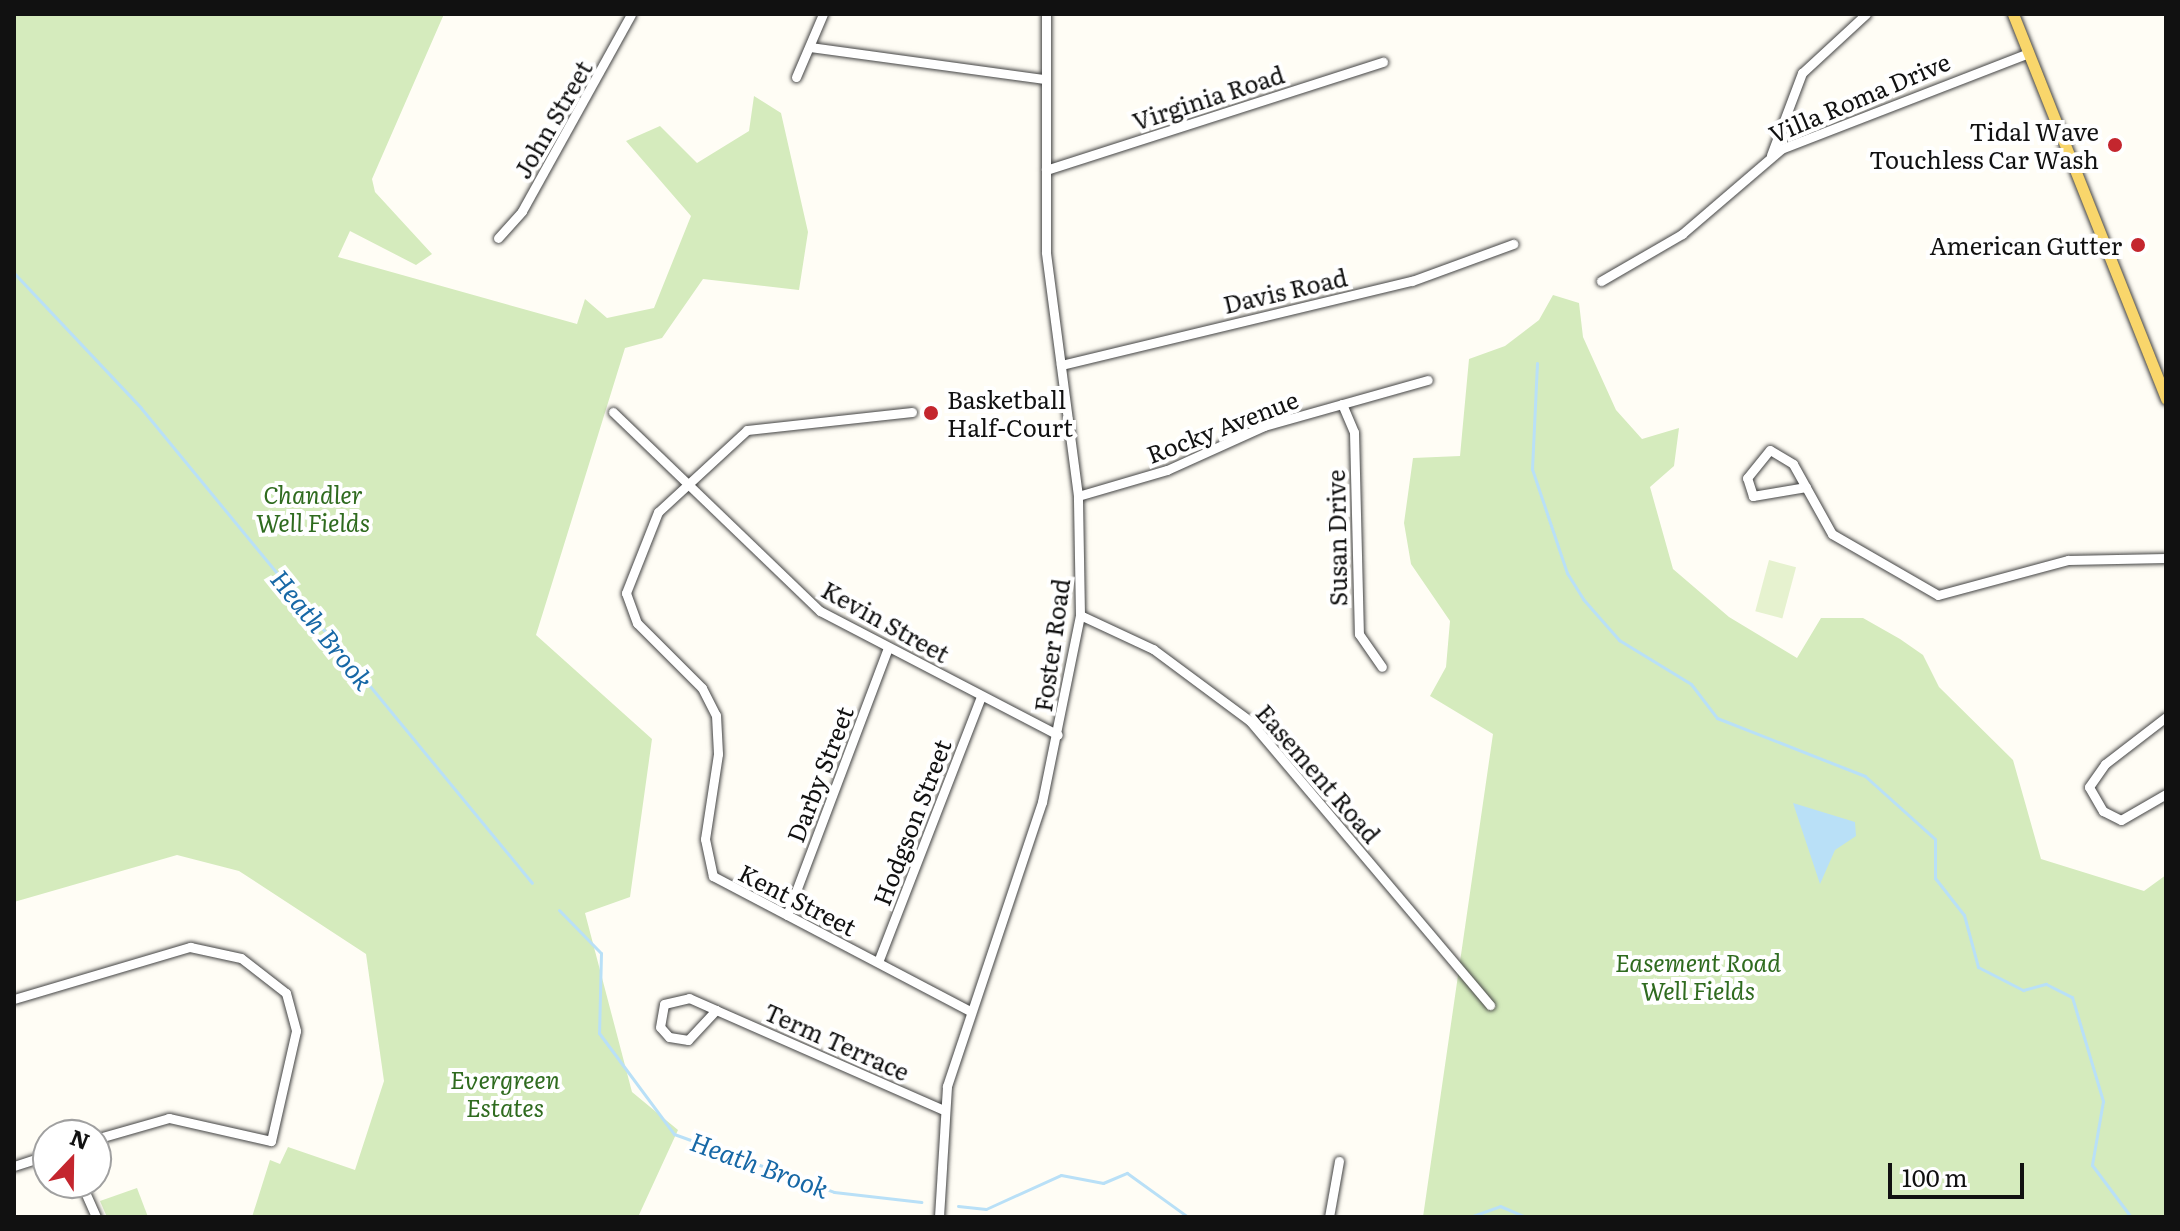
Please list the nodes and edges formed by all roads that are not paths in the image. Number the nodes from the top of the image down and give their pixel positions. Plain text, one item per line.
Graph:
1 (631, 14) edge
2 (823, 14) edge
3 (1046, 14) edge
4 (1866, 14) edge
5 (2013, 14) edge
6 (810, 47) junction
7 (2029, 53) junction
8 (1383, 62) dead end
9 (796, 77) dead end
10 (1045, 79) junction
11 (1771, 155) junction
12 (1046, 170) junction
13 (498, 238) dead end
14 (1513, 244) dead end
15 (1601, 281) dead end
16 (1061, 365) junction
17 (1428, 380) dead end
18 (2166, 399) edge
19 (1342, 404) junction
20 (613, 412) dead end
21 (912, 412) dead end
22 (685, 482) junction
23 (1806, 487) junction
24 (1078, 496) junction
25 (2166, 558) edge
26 (1080, 615) junction
27 (888, 648) junction
28 (1382, 667) dead end
29 (981, 696) junction
30 (2166, 717) edge
31 (1058, 735) junction
32 (2166, 794) edge
33 (787, 915) junction
34 (878, 962) junction
35 (14, 999) edge
36 (1490, 1005) dead end
37 (716, 1010) junction
38 (970, 1011) junction
39 (942, 1109) junction
40 (112, 1134) edge
41 (1339, 1161) dead end
42 (939, 1217) edge
43 (1329, 1217) edge

1 - 13 street, John Street
2 - 6 street
3 - 10 street, Foster Road
4 - 11 street
5 - 7 main road
6 - 9 street
6 - 10 street
7 - 11 street, Villa Roma Drive
7 - 18 main road
8 - 12 street, Virginia Road
10 - 12 street, Foster Road
11 - 15 street, Villa Roma Drive
12 - 16 street, Foster Road
14 - 16 street, Davis Road
16 - 24 street, Foster Road
17 - 19 street, Rocky Avenue
19 - 24 street, Rocky Avenue
19 - 28 street, Susan Drive
20 - 22 street, Kevin Street
21 - 22 street, Kent Street
22 - 27 street, Kevin Street
22 - 33 street, Kent Street
23 - 23 street
23 - 25 street
24 - 26 street, Foster Road
26 - 31 street, Foster Road
26 - 36 street, Easement Road
27 - 29 street, Kevin Street
27 - 33 street, Darby Street
29 - 31 street, Kevin Street
29 - 34 street, Hodgson Street
30 - 32 street
31 - 38 street, Foster Road
33 - 34 street, Kent Street
34 - 38 street, Kent Street
35 - 40 street
37 - 37 street, Term Terrace
37 - 39 street, Term Terrace
38 - 39 street, Foster Road
39 - 42 street, Foster Road
41 - 43 street

